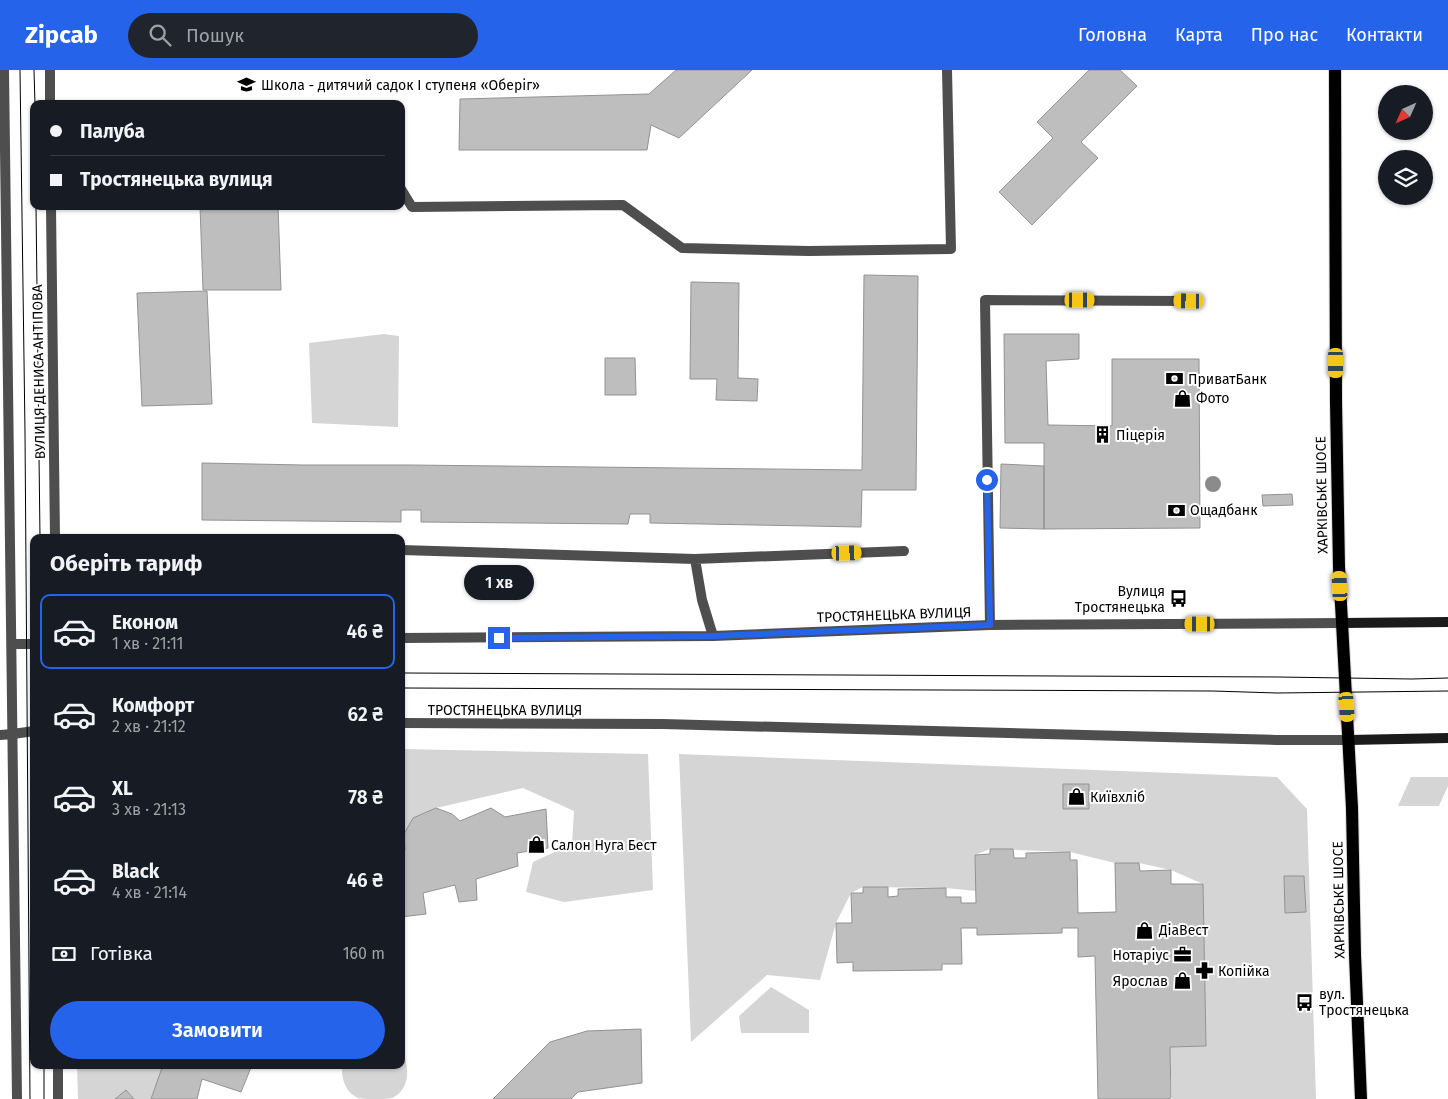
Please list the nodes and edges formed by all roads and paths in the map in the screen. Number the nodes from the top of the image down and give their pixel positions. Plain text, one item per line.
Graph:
1 (4, 70) edge
2 (50, 70) edge
3 (947, 70) edge
4 (1335, 70) edge
5 (50, 100) edge
6 (405, 196) edge
7 (51, 210) edge
8 (1189, 301) dead end
9 (55, 534) edge
10 (405, 550) edge
11 (904, 551) dead end
12 (695, 559) junction
13 (1448, 622) edge
14 (1342, 623) junction
15 (990, 625) junction
16 (713, 636) junction
17 (405, 638) edge
18 (12, 644) junction
19 (30, 644) edge
20 (405, 723) edge
21 (30, 732) edge
22 (13, 734) junction
23 (0, 735) edge
24 (1448, 738) edge
25 (1349, 740) junction
26 (58, 1069) edge
27 (17, 1099) edge
28 (58, 1099) edge
29 (1361, 1099) edge

1 - 18 street
2 - 5 street
3 - 6 street
4 - 14 main road, ХАРКІВСЬКЕ ШОСЕ
7 - 9 street, ВУЛИЦЯ ДЕНИСА АНТІПОВА
8 - 15 street
10 - 12 street
11 - 12 street
12 - 16 street
13 - 14 main road, ТРОСТЯНЕЦЬКА ВУЛИЦЯ
14 - 15 street, ТРОСТЯНЕЦЬКА ВУЛИЦЯ
14 - 25 main road, ХАРКІВСЬКЕ ШОСЕ
15 - 16 street, ТРОСТЯНЕЦЬКА ВУЛИЦЯ
16 - 17 street, ТРОСТЯНЕЦЬКА ВУЛИЦЯ
18 - 19 street
18 - 22 street
20 - 25 street, ТРОСТЯНЕЦЬКА ВУЛИЦЯ
21 - 22 street
22 - 23 street
22 - 27 street
24 - 25 main road, ТРОСТЯНЕЦЬКА ВУЛИЦЯ
25 - 29 main road, ХАРКІВСЬКЕ ШОСЕ
26 - 28 street

